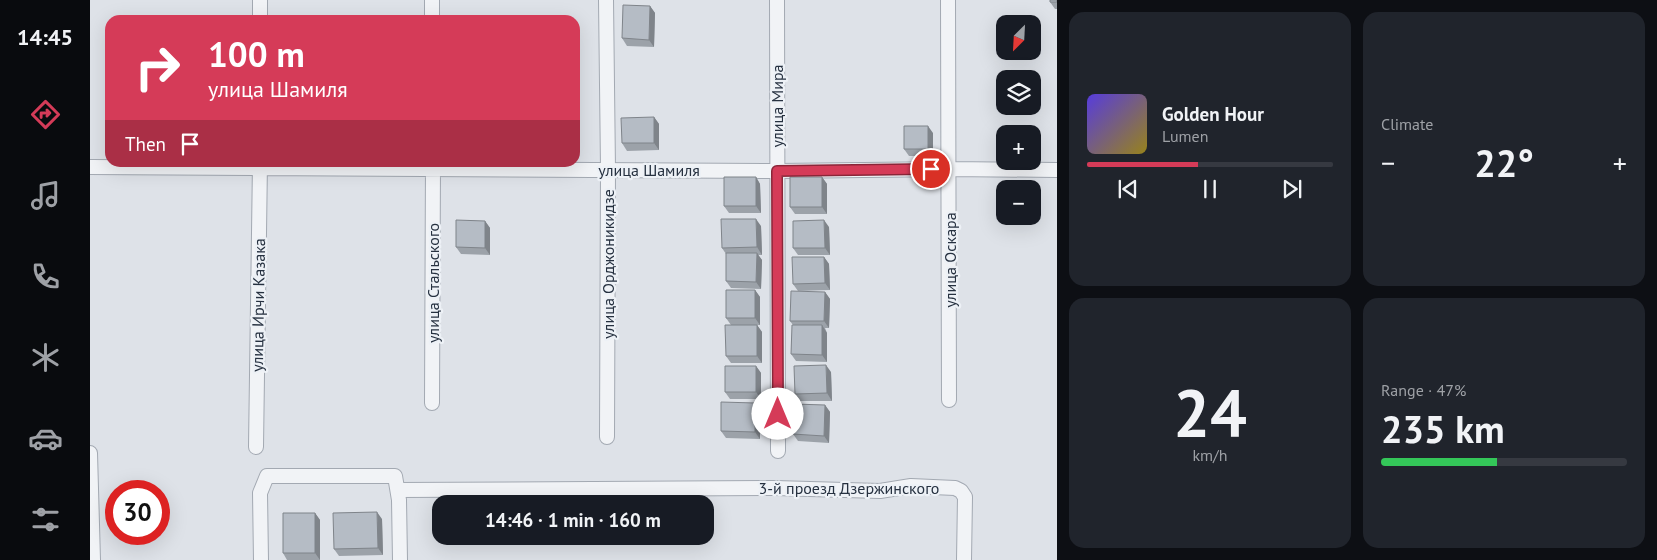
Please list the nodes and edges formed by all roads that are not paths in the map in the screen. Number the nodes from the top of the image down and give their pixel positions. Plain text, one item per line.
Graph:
1 (260, 0) edge
2 (432, 0) edge
3 (606, 0) edge
4 (777, 0) edge
5 (948, 0) edge
6 (260, 15) edge
7 (432, 15) edge
8 (90, 167) edge
9 (105, 167) edge
10 (260, 167) edge
11 (433, 167) edge
12 (520, 167) edge
13 (608, 169) junction
14 (950, 169) junction
15 (1057, 170) edge
16 (777, 171) junction
17 (950, 400) dead end
18 (432, 403) dead end
19 (607, 437) dead end
20 (256, 448) dead end
21 (778, 451) dead end
22 (90, 453) edge
23 (398, 490) junction
24 (93, 560) edge
25 (261, 560) edge
26 (400, 560) edge
27 (964, 560) edge

1 - 6 street
2 - 7 street
3 - 13 street, улица Орджоникидзе
4 - 16 street, улица Мира
5 - 14 street, улица Оскара
8 - 9 street, улица Шамиля
10 - 20 street, улица Ирчи Казака
11 - 18 street, улица Стальского
12 - 13 street, улица Шамиля
13 - 16 street, улица Шамиля
13 - 19 street, улица Орджоникидзе
14 - 15 street, улица Шамиля
14 - 16 street, улица Шамиля
14 - 17 street, улица Оскара
16 - 21 street, улица Мира
22 - 24 street
23 - 25 street
23 - 26 street
23 - 27 street, 3-й проезд Дзержинского

